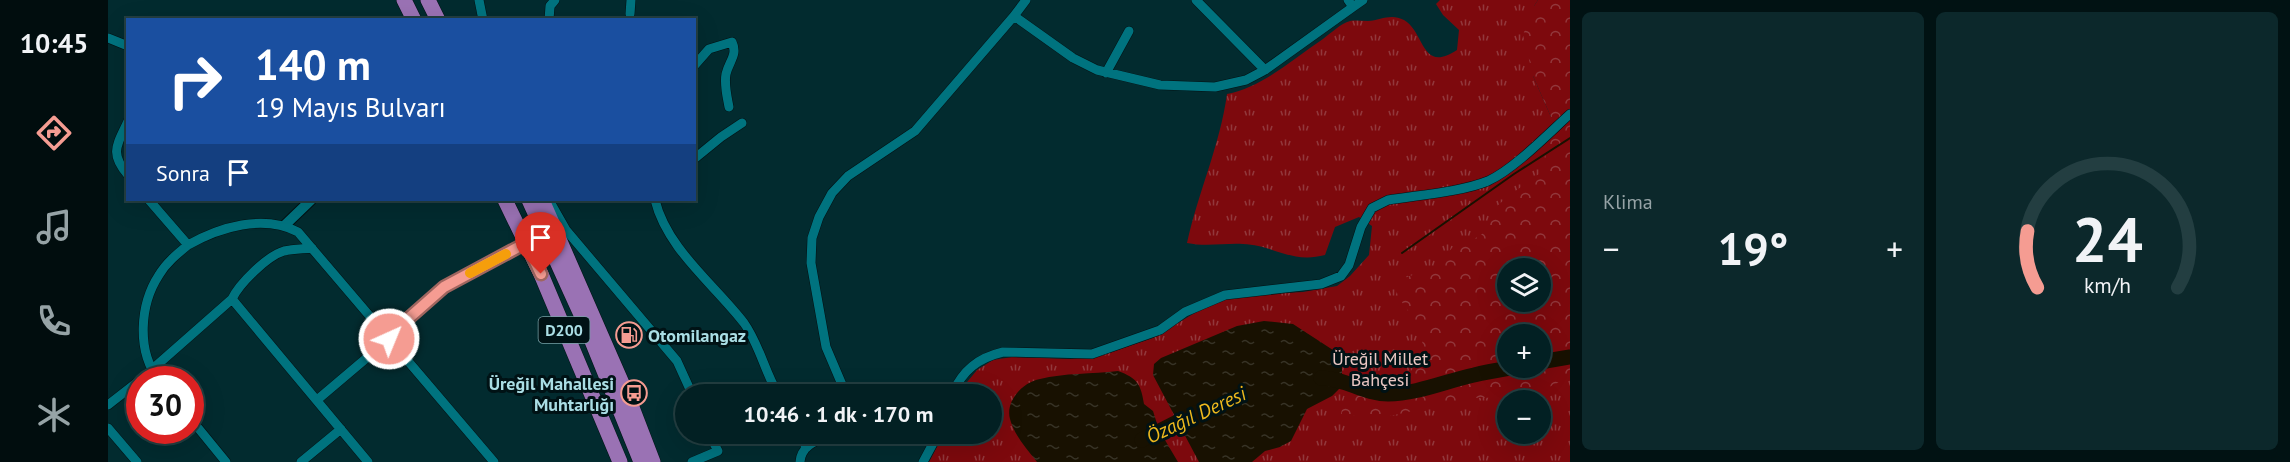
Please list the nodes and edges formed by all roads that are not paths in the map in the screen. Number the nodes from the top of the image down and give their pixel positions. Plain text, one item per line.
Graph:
1 (428, 0) edge
2 (437, 0) edge
3 (479, 0) edge
4 (555, 0) edge
5 (631, 0) edge
6 (1196, 0) edge
7 (1363, 0) edge
8 (1023, 1) edge
9 (1351, 3) edge
10 (630, 14) dead end
11 (1014, 16) junction
12 (437, 18) edge
13 (446, 18) edge
14 (483, 18) edge
15 (549, 18) edge
16 (1129, 32) dead end
17 (108, 38) edge
18 (126, 45) edge
19 (696, 64) edge
20 (1265, 70) junction
21 (1106, 73) junction
22 (729, 107) dead end
23 (1570, 114) edge
24 (742, 123) dead end
25 (126, 125) edge
26 (696, 157) edge
27 (126, 173) edge
28 (149, 201) edge
29 (310, 201) edge
30 (505, 201) edge
31 (529, 201) edge
32 (542, 201) edge
33 (550, 201) edge
34 (656, 201) edge
35 (285, 225) junction
36 (526, 243) junction
37 (188, 245) junction
38 (312, 248) junction
39 (232, 299) junction
40 (389, 339) junction
41 (149, 366) edge
42 (156, 366) edge
43 (687, 384) edge
44 (773, 384) edge
45 (842, 384) edge
46 (957, 384) edge
47 (126, 391) edge
48 (317, 400) junction
49 (108, 405) edge
50 (620, 410) junction
51 (108, 428) edge
52 (341, 429) junction
53 (204, 435) edge
54 (714, 444) edge
55 (805, 444) edge
56 (812, 444) edge
57 (933, 444) edge
58 (806, 447) junction
59 (137, 462) edge
60 (226, 462) edge
61 (301, 462) edge
62 (368, 462) edge
63 (494, 462) edge
64 (620, 462) edge
65 (641, 462) edge
66 (651, 462) edge
67 (692, 462) edge
68 (800, 462) edge
69 (923, 462) edge

1 - 12 highway
2 - 13 highway
3 - 14 street
4 - 15 street
5 - 10 street
6 - 20 street
7 - 9 street
8 - 11 street
9 - 20 street
11 - 21 street
11 - 45 street
16 - 21 street
17 - 18 street
19 - 22 street
20 - 21 street
23 - 46 street
24 - 26 street
25 - 27 street
28 - 37 street
29 - 35 street
30 - 36 highway, D200
31 - 50 highway, D200
32 - 66 highway
33 - 43 street
34 - 44 street
35 - 37 street
35 - 38 street
36 - 40 street
36 - 64 highway, D200
37 - 41 street
38 - 39 street
38 - 40 street
39 - 42 street
39 - 48 street
40 - 48 street
40 - 63 street
47 - 49 street
48 - 52 street
50 - 65 highway, D200
50 - 66 highway
51 - 59 street
52 - 61 street
52 - 62 street
53 - 60 street
54 - 67 street
55 - 58 street
56 - 58 street
57 - 69 street
58 - 68 street

